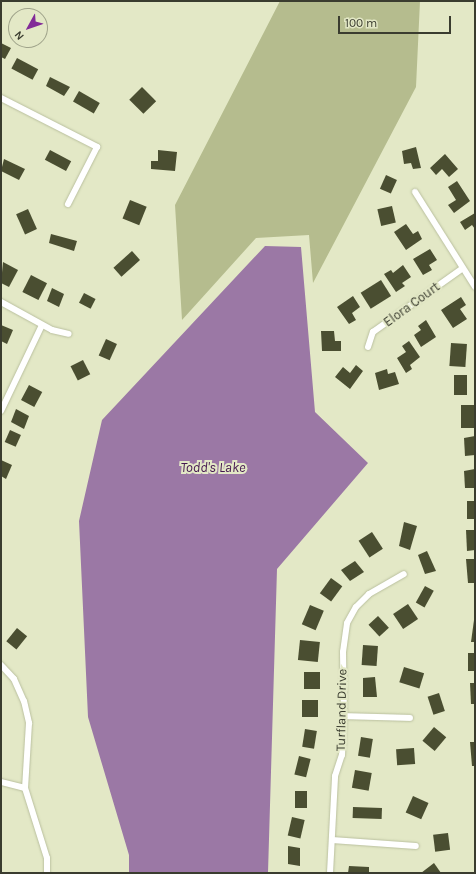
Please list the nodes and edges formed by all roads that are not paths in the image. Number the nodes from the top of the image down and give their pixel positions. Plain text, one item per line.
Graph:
1 (1, 98) edge
2 (415, 192) dead end
3 (68, 204) dead end
4 (463, 268) junction
5 (475, 287) edge
6 (1, 302) edge
7 (42, 325) junction
8 (69, 334) dead end
9 (368, 347) dead end
10 (1, 411) edge
11 (404, 574) dead end
12 (1, 665) edge
13 (344, 716) junction
14 (410, 718) dead end
15 (1, 782) edge
16 (25, 788) junction
17 (332, 840) junction
18 (416, 846) dead end
19 (47, 873) edge
20 (330, 873) edge

1 - 3 street
2 - 4 street
4 - 5 street
4 - 9 street, Elora Court
6 - 7 street
7 - 8 street
7 - 10 street
11 - 13 street, Turfland Drive
12 - 16 street
13 - 14 street
13 - 17 street, Turfland Drive
15 - 16 street
16 - 19 street
17 - 18 street
17 - 20 street, Turfland Drive

